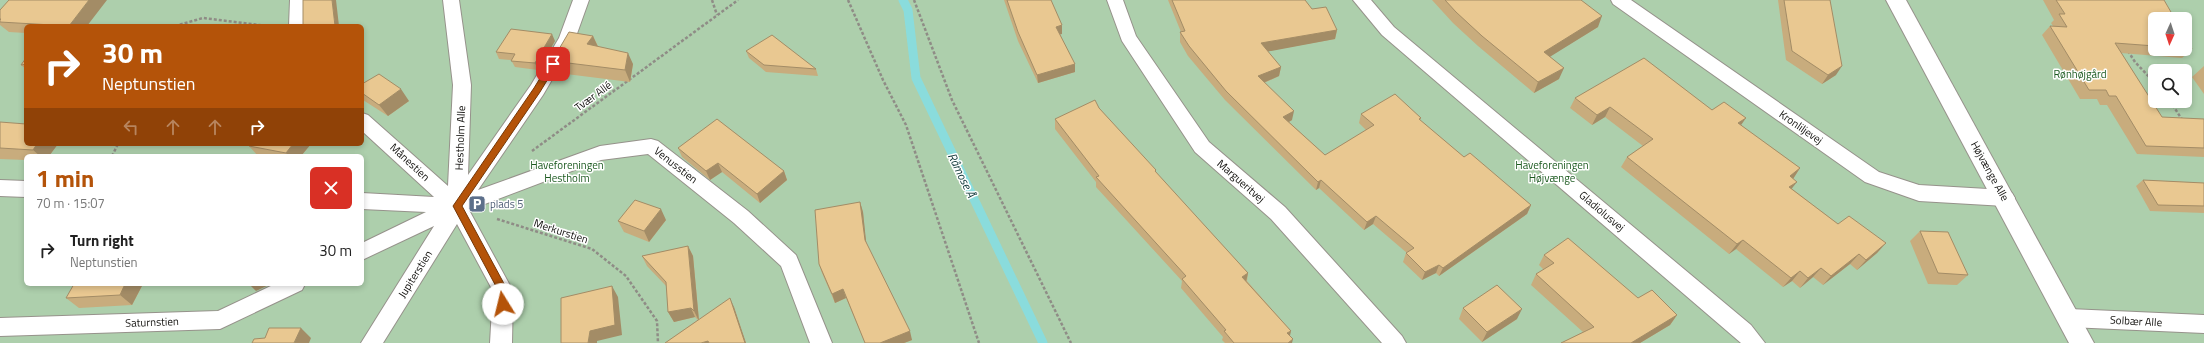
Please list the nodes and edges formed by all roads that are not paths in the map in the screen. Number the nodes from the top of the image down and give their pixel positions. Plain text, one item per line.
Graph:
1 (298, 0) edge
2 (451, 0) edge
3 (581, 0) edge
4 (1115, 0) edge
5 (1361, 0) edge
6 (1619, 0) edge
7 (1896, 0) edge
8 (298, 24) edge
9 (364, 122) edge
10 (0, 188) edge
11 (24, 190) edge
12 (2005, 198) junction
13 (364, 201) edge
14 (457, 206) junction
15 (364, 251) edge
16 (291, 286) edge
17 (2068, 318) junction
18 (2204, 324) edge
19 (0, 327) edge
20 (372, 343) edge
21 (502, 343) edge
22 (821, 343) edge
23 (1395, 343) edge
24 (1754, 343) edge
25 (2082, 343) edge

1 - 8 lane
2 - 14 lane, Hestholm Alle
3 - 14 lane, Jupiterstien
4 - 23 lane, Margueritvej
5 - 24 lane, Gladiolusvej
6 - 12 lane, Kronliljevej
7 - 12 street, Højvænge Alle
9 - 14 lane, Månestien
10 - 11 lane
12 - 17 street, Højvænge Alle
13 - 14 lane
14 - 15 lane
14 - 20 lane, Jupiterstien
14 - 21 lane
14 - 22 lane, Venusstien
16 - 19 lane, Saturnstien
17 - 18 lane, Solbær Alle
17 - 25 street, Højvænge Alle

